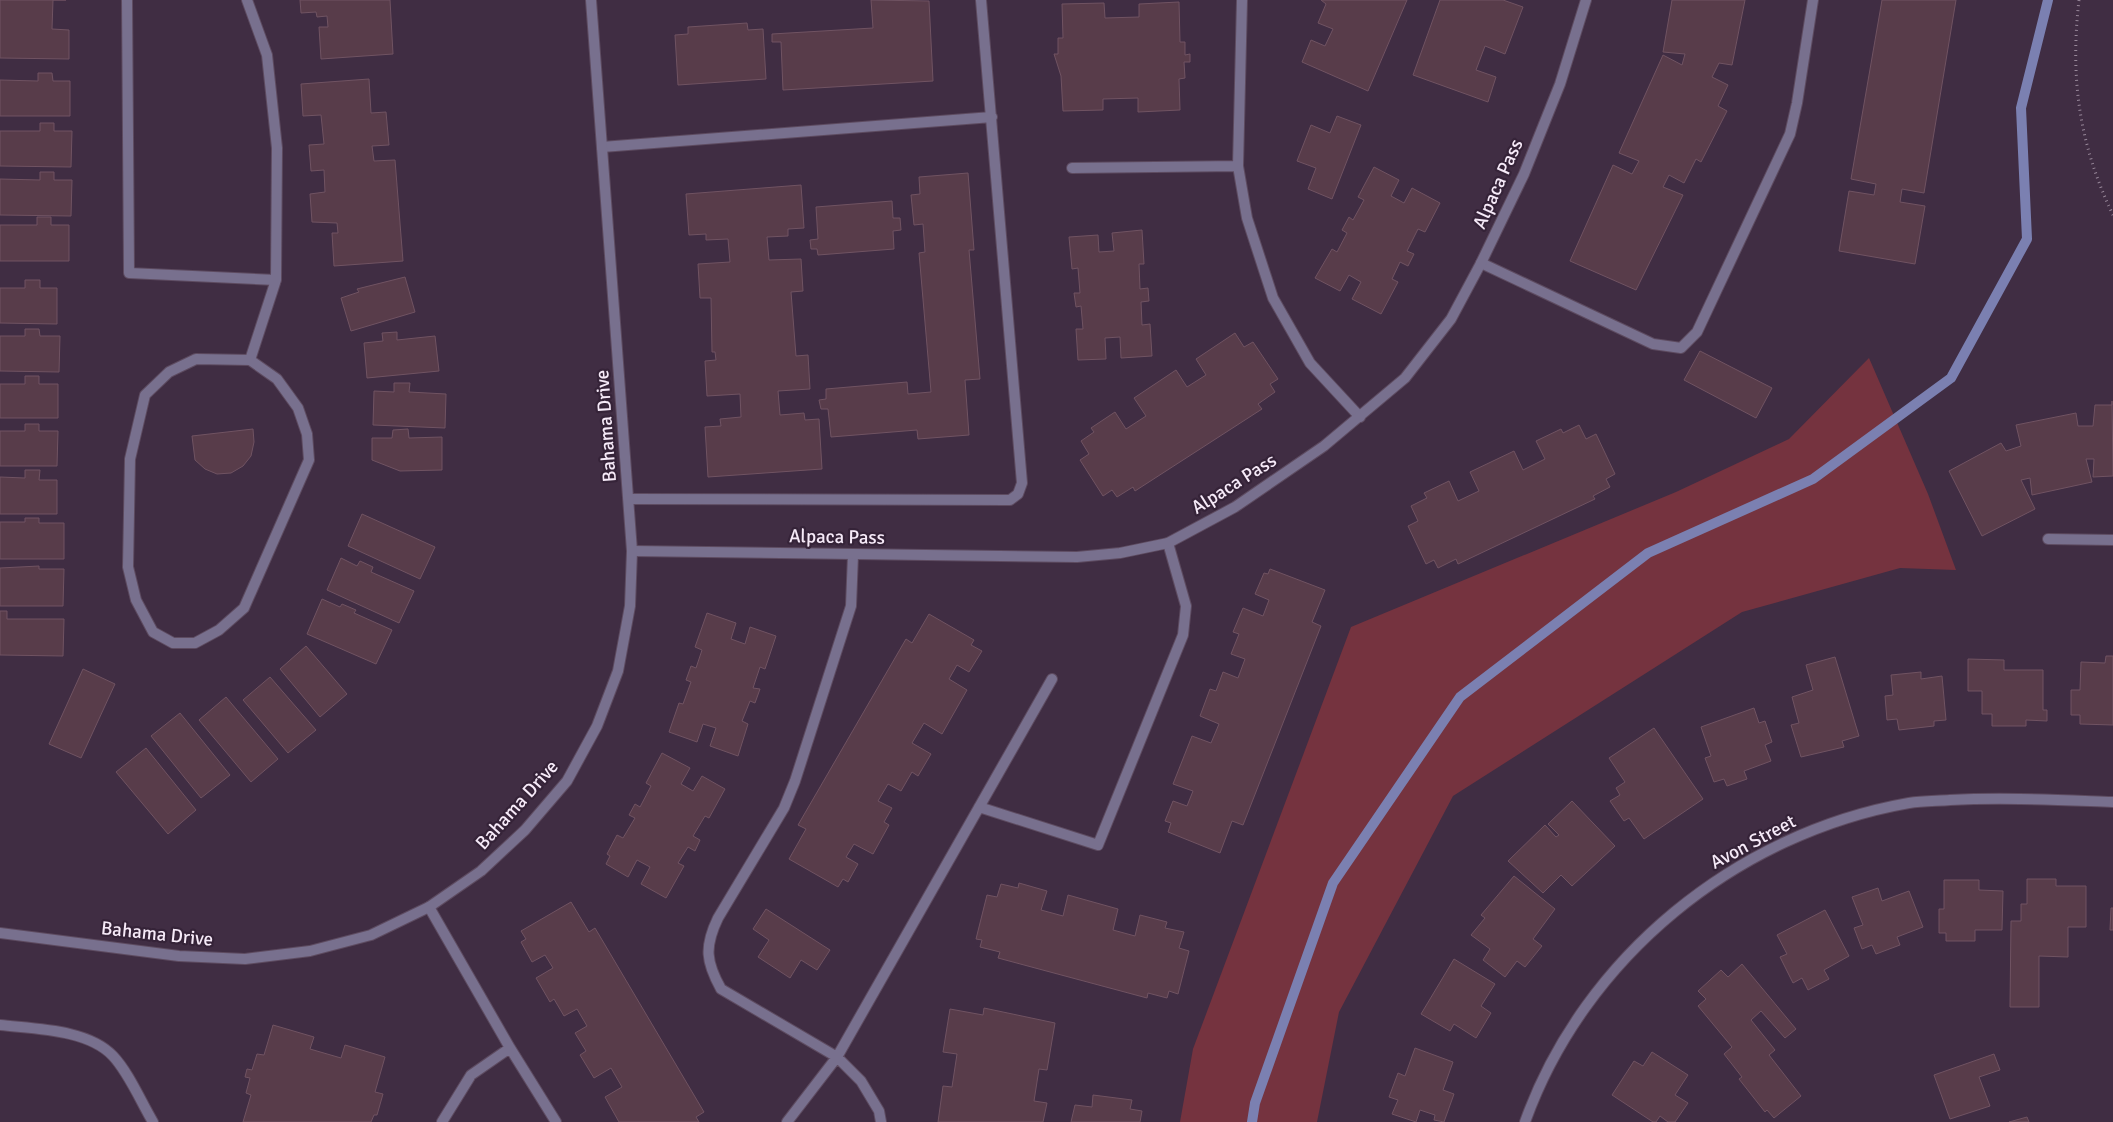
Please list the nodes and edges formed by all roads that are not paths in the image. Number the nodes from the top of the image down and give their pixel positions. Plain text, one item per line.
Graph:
1 (126, 0) edge
2 (247, 0) edge
3 (591, 0) edge
4 (981, 0) edge
5 (1242, 0) edge
6 (1586, 0) edge
7 (1813, 0) edge
8 (992, 117) junction
9 (602, 147) junction
10 (1238, 166) junction
11 (1072, 168) dead end
12 (1481, 263) junction
13 (276, 280) junction
14 (250, 360) junction
15 (1360, 417) junction
16 (629, 499) junction
17 (2048, 539) dead end
18 (2113, 540) edge
19 (1168, 542) junction
20 (632, 551) junction
21 (853, 555) junction
22 (1052, 679) dead end
23 (2113, 802) edge
24 (979, 807) junction
25 (429, 907) junction
26 (0, 933) edge
27 (0, 1025) edge
28 (510, 1048) junction
29 (837, 1057) junction
30 (153, 1122) edge
31 (442, 1122) edge
32 (556, 1122) edge
33 (787, 1122) edge
34 (881, 1122) edge
35 (1525, 1122) edge

1 - 13 street
2 - 13 street
3 - 9 street, Bahama Drive
4 - 8 street
5 - 10 street
6 - 12 street, Alpaca Pass
7 - 12 street
8 - 9 street
8 - 16 street
9 - 16 street, Bahama Drive
10 - 11 street
10 - 15 street
12 - 15 street, Alpaca Pass
13 - 14 street
14 - 14 street
15 - 19 street, Alpaca Pass
16 - 20 street, Bahama Drive
17 - 18 street
19 - 21 street, Alpaca Pass
19 - 24 street
20 - 21 street, Alpaca Pass
20 - 25 street, Bahama Drive
21 - 29 street
22 - 24 street
23 - 35 street, Avon Street
24 - 29 street
25 - 26 street, Bahama Drive
25 - 28 street
27 - 30 street
28 - 31 street
28 - 32 street
29 - 33 street
29 - 34 street

